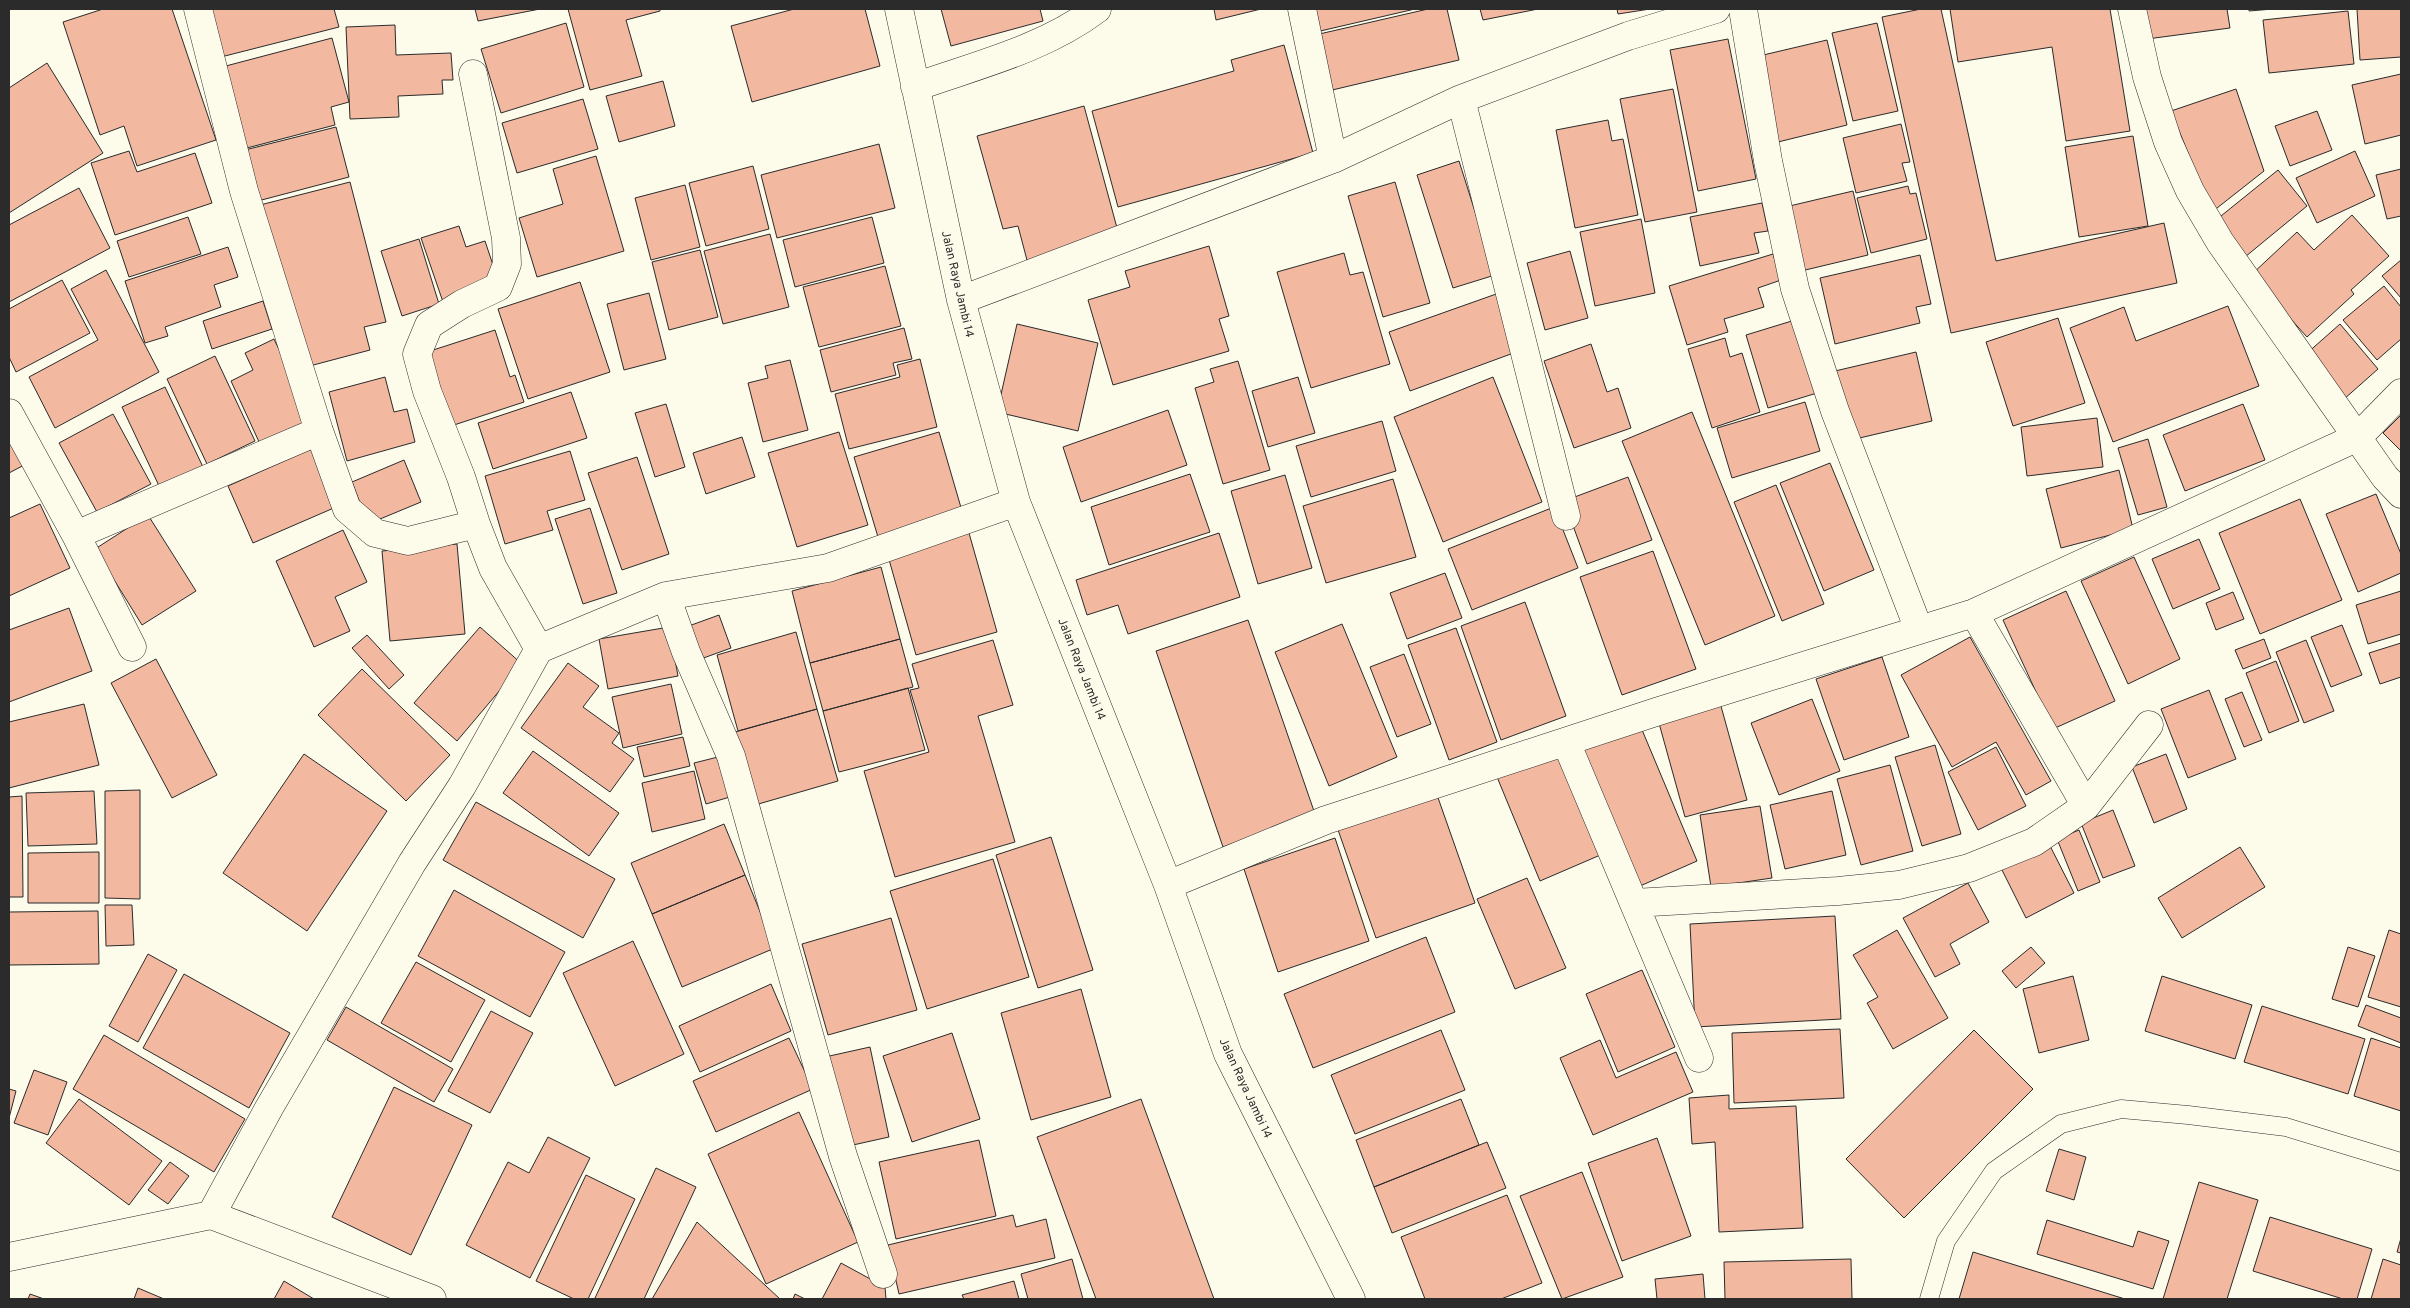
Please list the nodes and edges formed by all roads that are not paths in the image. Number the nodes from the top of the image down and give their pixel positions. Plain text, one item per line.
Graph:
1 (198, 9) edge
2 (899, 9) edge
3 (1097, 9) edge
4 (1302, 9) edge
5 (1716, 9) edge
6 (1742, 9) edge
7 (2132, 9) edge
8 (473, 74) dead end
9 (915, 87) junction
10 (1461, 99) junction
11 (1333, 159) junction
12 (961, 300) junction
13 (2401, 393) edge
14 (9, 413) edge
15 (319, 432) junction
16 (2358, 437) junction
17 (2401, 494) edge
18 (1016, 502) junction
19 (1566, 516) dead end
20 (476, 524) junction
21 (76, 535) junction
22 (666, 596) junction
23 (1974, 614) junction
24 (1918, 630) junction
25 (132, 647) dead end
26 (539, 649) junction
27 (2149, 725) dead end
28 (1566, 742) junction
29 (2086, 806) junction
30 (1168, 885) junction
31 (1634, 903) junction
32 (1699, 1058) dead end
33 (2401, 1162) edge
34 (211, 1215) junction
35 (9, 1257) edge
36 (883, 1274) dead end
37 (417, 1297) edge
38 (1351, 1299) edge
39 (1929, 1299) edge

1 - 15 street
2 - 9 street, Jalan Raya Jambi 14
3 - 9 street
4 - 11 street
5 - 10 street
6 - 24 street
7 - 16 street
8 - 20 street
9 - 12 street, Jalan Raya Jambi 14
10 - 11 street
10 - 19 street
11 - 12 street
12 - 18 street, Jalan Raya Jambi 14
13 - 16 street
14 - 21 street
15 - 20 street
15 - 21 street
16 - 17 street
16 - 23 street
18 - 22 street
18 - 30 street, Jalan Raya Jambi 14
20 - 26 street
21 - 25 street
22 - 26 street
22 - 36 street
23 - 24 street
23 - 29 street
24 - 28 street
26 - 34 street
27 - 29 street
28 - 30 street
28 - 31 street
29 - 31 street
30 - 38 street, Jalan Raya Jambi 14
31 - 32 street
33 - 39 lane
34 - 35 street
34 - 37 street

